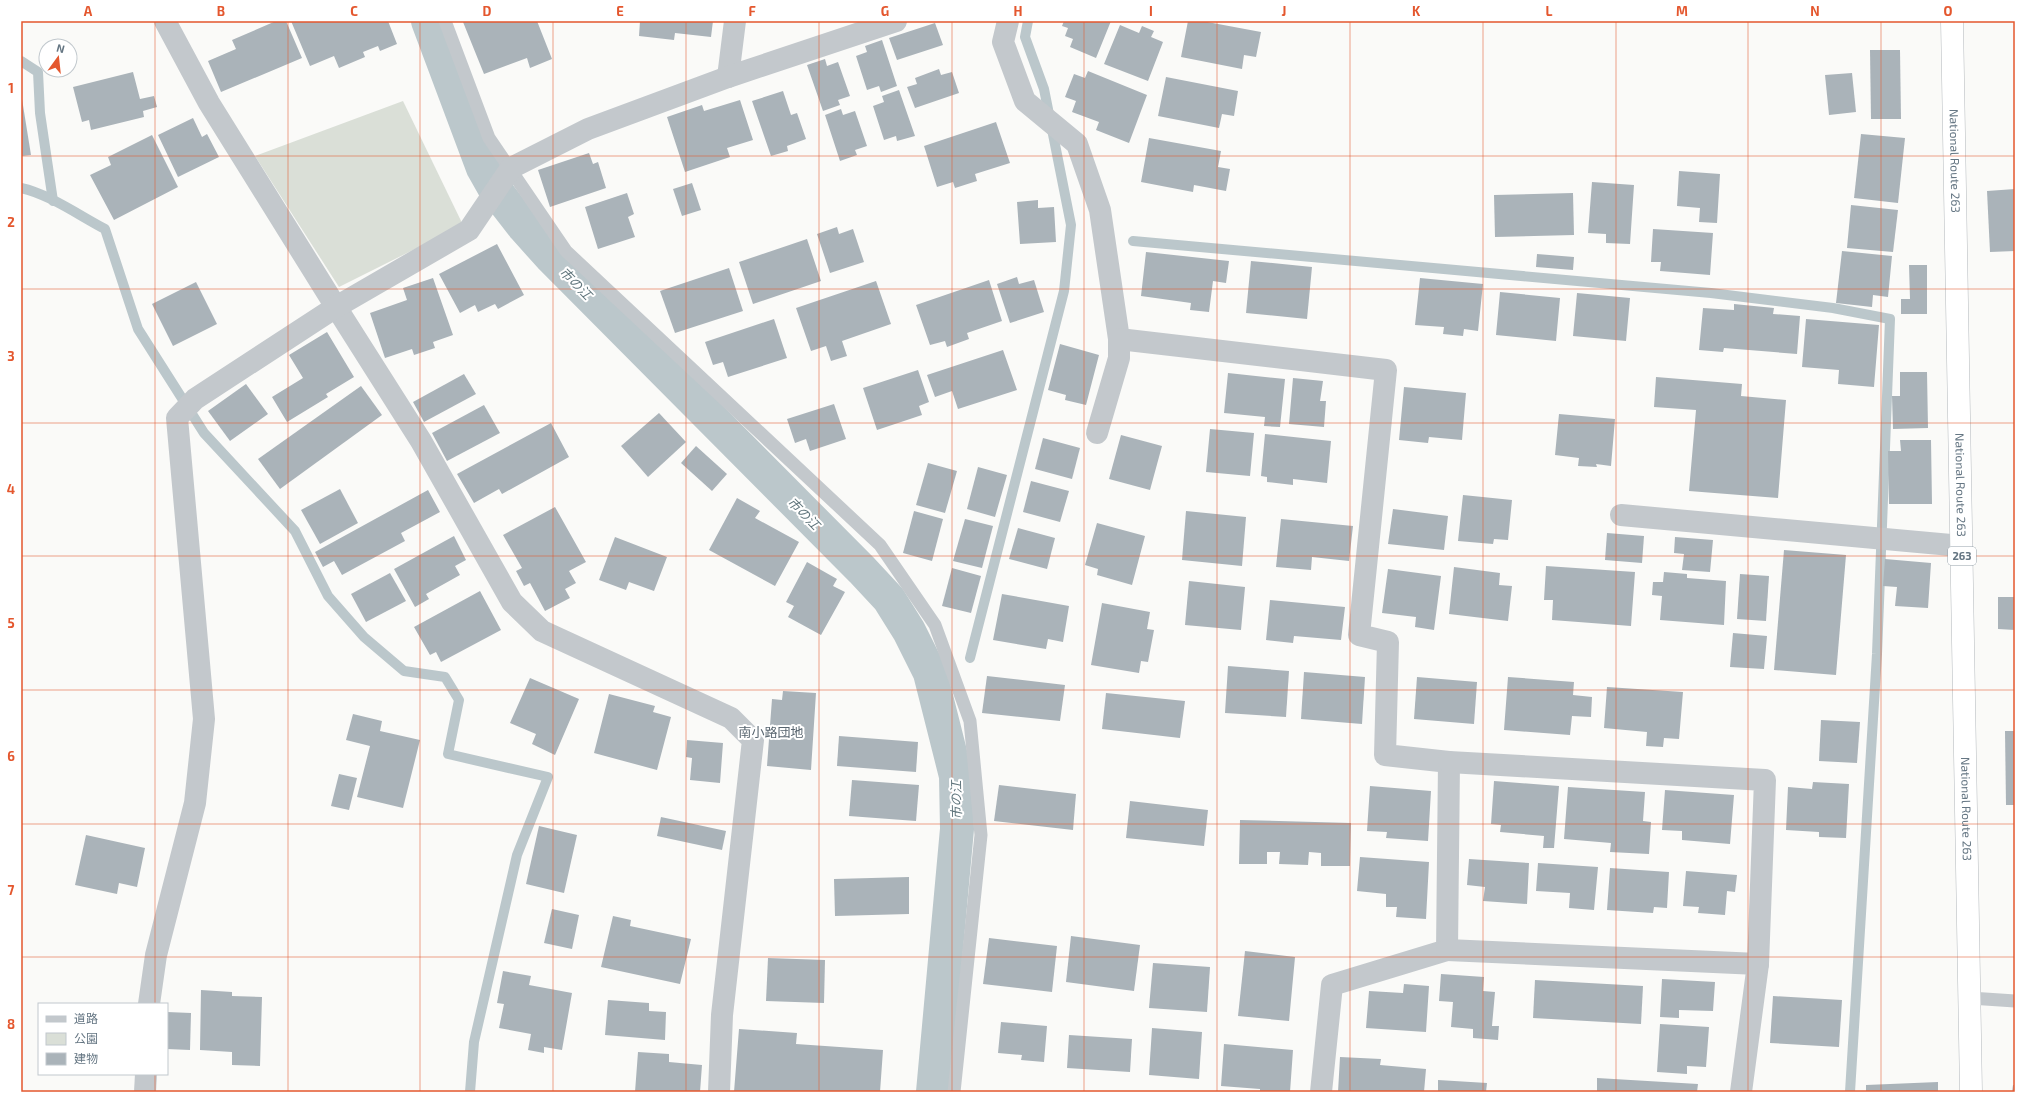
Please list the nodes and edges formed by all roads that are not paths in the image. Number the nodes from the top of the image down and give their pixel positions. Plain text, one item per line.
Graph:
1 (165, 21) edge
2 (445, 21) edge
3 (735, 21) edge
4 (896, 21) edge
5 (1008, 21) edge
6 (1952, 21) edge
7 (728, 77) junction
8 (511, 168) junction
9 (336, 307) junction
10 (1119, 339) junction
11 (1097, 433) dead end
12 (1621, 515) dead end
13 (1962, 546) junction
14 (1449, 762) junction
15 (1447, 950) junction
16 (1758, 964) junction
17 (1970, 998) junction
18 (2015, 1001) edge
19 (149, 1003) edge
20 (146, 1075) edge
21 (145, 1092) edge
22 (719, 1092) edge
23 (954, 1092) edge
24 (1321, 1092) edge
25 (1741, 1092) edge
26 (1971, 1092) edge

1 - 9 street
2 - 8 lane
3 - 7 street
4 - 7 street
5 - 10 street
6 - 13 highway, National Route 263 / 263
7 - 8 street
8 - 9 street
8 - 23 lane
9 - 19 street
9 - 22 street
10 - 11 street
10 - 14 street
12 - 13 street
13 - 17 highway, National Route 263 / 263
14 - 15 street
14 - 16 street
15 - 16 street
15 - 24 street
16 - 25 street
17 - 18 lane
17 - 26 highway, National Route 263 / 263
20 - 21 street

